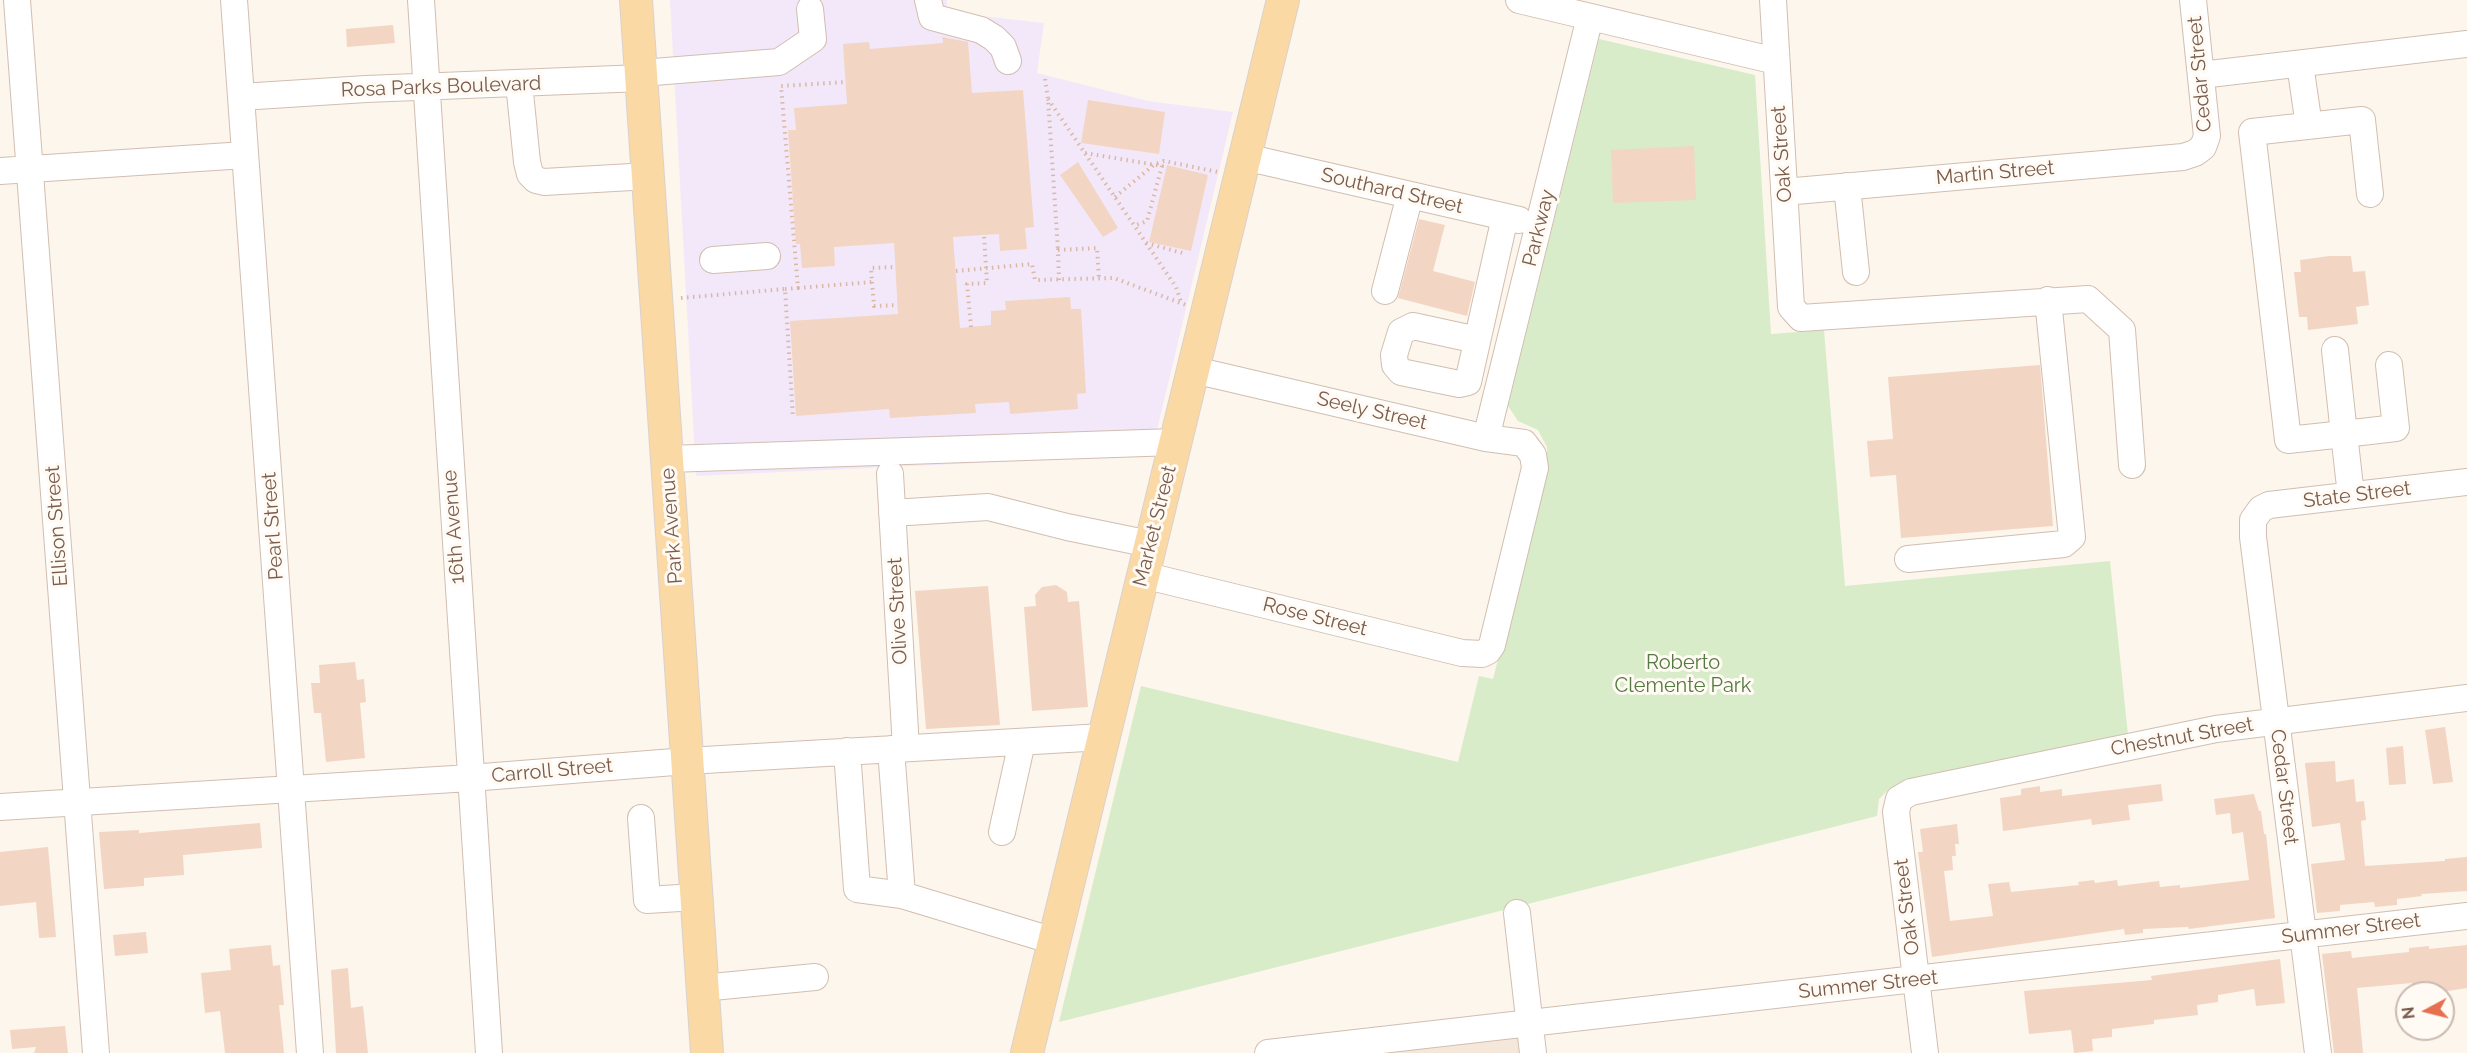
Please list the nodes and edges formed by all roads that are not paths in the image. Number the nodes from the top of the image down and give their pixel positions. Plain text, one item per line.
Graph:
1 (17, 0) edge
2 (234, 0) edge
3 (421, 0) edge
4 (636, 0) edge
5 (928, 0) edge
6 (1283, 0) edge
7 (1519, 0) edge
8 (1773, 0) edge
9 (2193, 0) edge
10 (810, 9) dead end
11 (1590, 17) junction
12 (2467, 44) edge
13 (1776, 61) junction
14 (1008, 62) dead end
15 (2300, 64) junction
16 (642, 75) junction
17 (2201, 75) junction
18 (519, 84) junction
19 (426, 87) junction
20 (241, 98) junction
21 (2309, 126) junction
22 (2203, 147) joint
23 (245, 155) junction
24 (1232, 165) junction
25 (30, 169) junction
26 (0, 171) edge
27 (649, 176) junction
28 (1846, 186) junction
29 (1784, 192) junction
30 (2370, 194) dead end
31 (1410, 195) junction
32 (1505, 217) junction
33 (1540, 225) junction
34 (767, 256) dead end
35 (713, 260) dead end
36 (1856, 272) dead end
37 (1385, 291) dead end
38 (2048, 300) junction
39 (1477, 340) dead end
40 (2335, 350) dead end
41 (2389, 365) dead end
42 (1194, 370) junction
43 (2344, 434) junction
44 (1486, 438) junction
45 (1175, 442) junction
46 (668, 459) junction
47 (2132, 465) dead end
48 (890, 474) dead end
49 (2467, 482) edge
50 (2351, 495) junction
51 (892, 513) junction
52 (2253, 520) joint
53 (1150, 544) junction
54 (1908, 559) dead end
55 (1143, 575) junction
56 (1488, 651) joint
57 (2467, 698) edge
58 (2276, 720) junction
59 (1103, 737) junction
60 (1022, 742) junction
61 (898, 749) junction
62 (847, 752) junction
63 (687, 761) junction
64 (470, 778) junction
65 (292, 789) junction
66 (1900, 798) joint
67 (77, 802) junction
68 (0, 807) edge
69 (641, 818) dead end
70 (1002, 832) dead end
71 (902, 895) junction
72 (696, 897) junction
73 (1517, 913) dead end
74 (2467, 916) edge
75 (2303, 934) junction
76 (1054, 941) junction
77 (815, 977) dead end
78 (1916, 980) junction
79 (702, 988) junction
80 (1529, 1023) junction
81 (1445, 1043) edge
82 (1325, 1050) edge
83 (96, 1053) edge
84 (310, 1053) edge
85 (489, 1053) edge
86 (707, 1053) edge
87 (1027, 1053) edge
88 (1268, 1053) edge
89 (1533, 1053) edge
90 (1925, 1053) edge
91 (2318, 1053) edge

1 - 25 street, Ellison Street
2 - 20 street, Pearl Street
3 - 19 street, 16th Avenue
4 - 16 main road, Park Avenue
5 - 14 street
6 - 24 main road, Market Street
7 - 11 street
8 - 13 street, Oak Street
9 - 17 street, Cedar Street
10 - 16 street, Rosa Parks Boulevard
11 - 13 street
11 - 33 street, Parkway
12 - 15 street
13 - 29 street, Oak Street
15 - 17 street
15 - 21 street
16 - 18 street, Rosa Parks Boulevard
16 - 27 main road, Park Avenue
17 - 22 street, Cedar Street
18 - 19 street, Rosa Parks Boulevard
18 - 27 street
19 - 20 street, Rosa Parks Boulevard
19 - 64 street, 16th Avenue
20 - 23 street, Pearl Street
21 - 30 street
21 - 43 street
22 - 28 street, Martin Street
23 - 25 street
23 - 65 street, Pearl Street
24 - 31 street, Southard Street
24 - 42 main road, Market Street
25 - 26 street
25 - 67 street, Ellison Street
27 - 46 main road, Park Avenue
28 - 29 street, Martin Street
28 - 36 street
29 - 38 street, Oak Street
31 - 32 street, Southard Street
31 - 37 street
32 - 33 street, Southard Street
32 - 39 street
33 - 44 street, Parkway
34 - 35 street
38 - 47 street
38 - 54 street
40 - 43 street
41 - 43 street
42 - 44 street, Seely Street
42 - 45 main road, Market Street
43 - 50 street
44 - 56 street, Seely Street
45 - 46 street
45 - 53 main road, Market Street
46 - 63 main road, Park Avenue
48 - 51 street, Olive Street
49 - 50 street, State Street
50 - 52 street, State Street
51 - 53 street
51 - 61 street, Olive Street
52 - 58 street, Cedar Street
53 - 55 main road, Market Street
55 - 56 street, Rose Street
55 - 59 main road, Market Street
57 - 58 street, Chestnut Street
58 - 66 street, Chestnut Street
58 - 75 street, Cedar Street
59 - 60 street, Carroll Street
59 - 76 main road, Market Street
60 - 61 street, Carroll Street
60 - 70 street
61 - 62 street, Carroll Street
61 - 71 street, Olive Street
62 - 63 street, Carroll Street
62 - 71 street
63 - 64 street, Carroll Street
63 - 72 main road, Park Avenue
64 - 65 street, Carroll Street
64 - 85 street, 16th Avenue
65 - 67 street, Carroll Street
65 - 84 street, Pearl Street
66 - 78 street, Oak Street
67 - 68 street, Carroll Street
67 - 83 street, Ellison Street
69 - 72 street
71 - 76 street
72 - 79 main road, Park Avenue
73 - 80 street
74 - 75 street, Summer Street
75 - 78 street, Summer Street
75 - 91 street, Cedar Street
76 - 87 main road, Market Street
77 - 79 street
78 - 80 street, Summer Street
78 - 90 street, Oak Street
79 - 86 main road, Park Avenue
80 - 81 street, Summer Street
80 - 89 street
81 - 82 street, Summer Street
82 - 88 street, Summer Street

